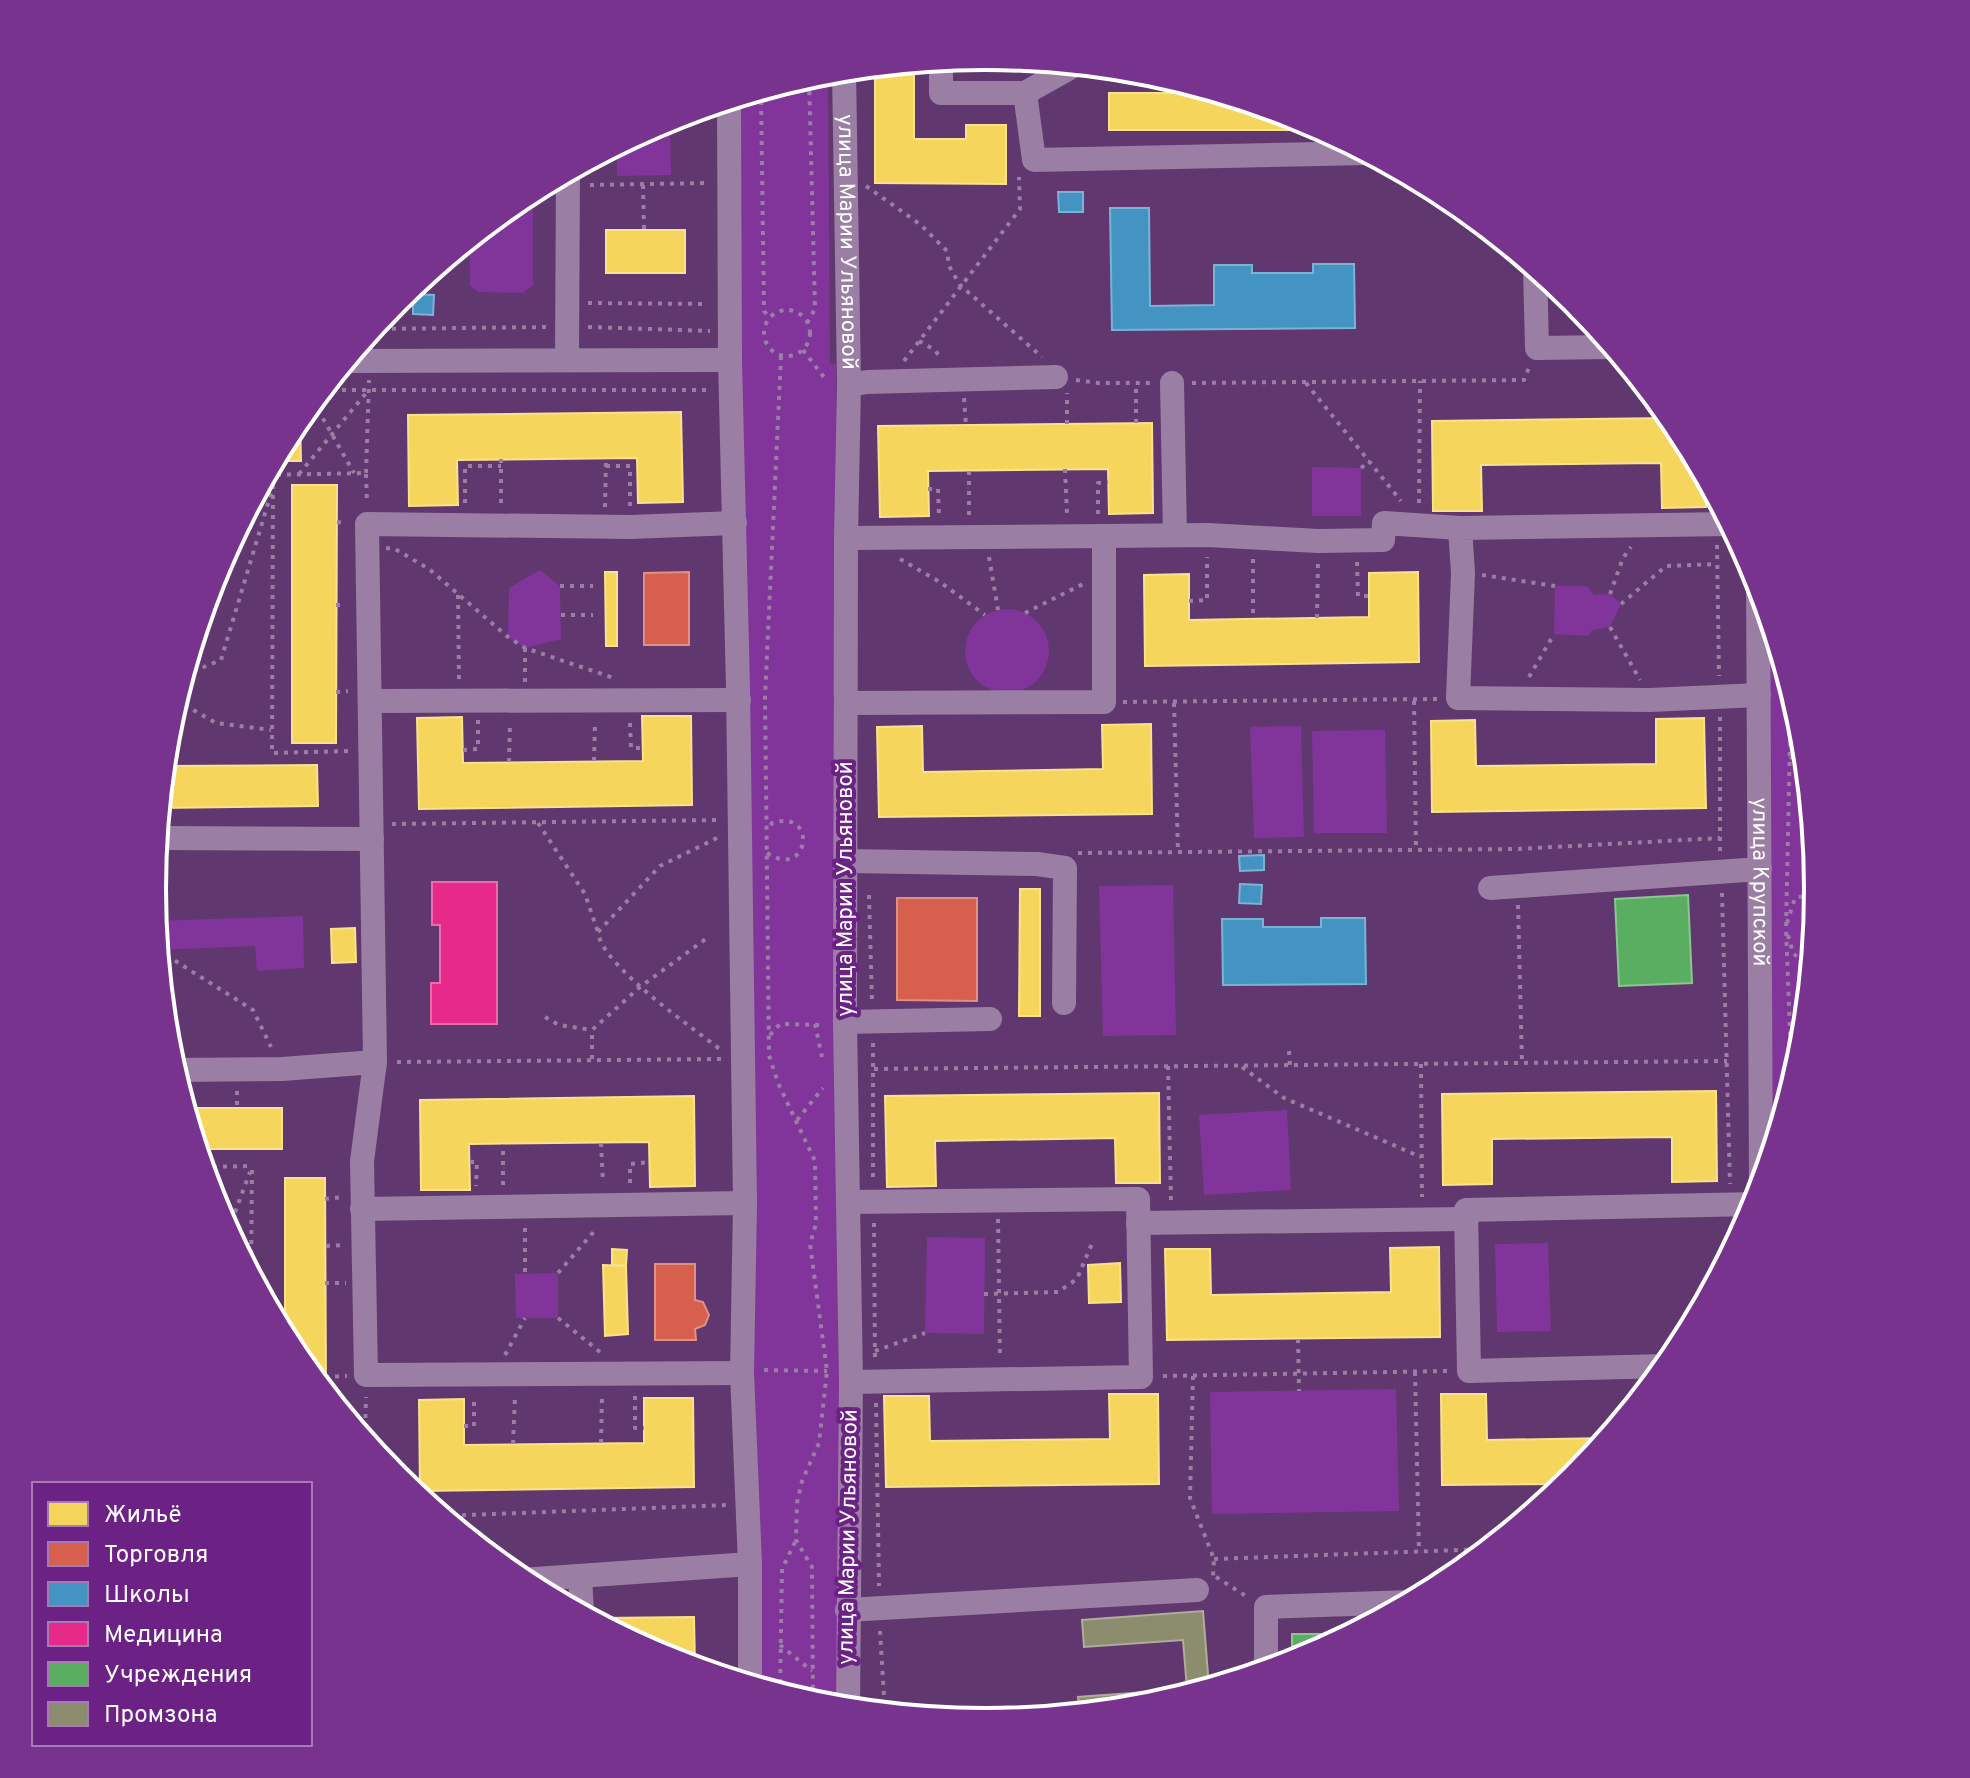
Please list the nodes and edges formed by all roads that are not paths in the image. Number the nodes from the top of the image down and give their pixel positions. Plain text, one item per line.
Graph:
1 (941, 72) edge
2 (1059, 74) edge
3 (844, 83) edge
4 (1025, 93) junction
5 (720, 114) edge
6 (1346, 153) edge
7 (568, 185) edge
8 (1535, 283) edge
9 (1599, 347) edge
10 (567, 358) junction
11 (730, 360) junction
12 (359, 361) edge
13 (1062, 378) road end
14 (1172, 383) road end
15 (839, 385) junction
16 (735, 523) junction
17 (1718, 524) edge
18 (1460, 528) junction
19 (1175, 535) junction
20 (1101, 536) junction
21 (856, 538) junction
22 (1758, 619) edge
23 (1759, 695) junction
24 (739, 700) junction
25 (371, 701) junction
26 (847, 703) junction
27 (373, 832) junction
28 (168, 838) edge
29 (858, 862) junction
30 (1760, 869) junction
31 (1490, 888) dead end
32 (1064, 1003) dead end
33 (990, 1019) dead end
34 (839, 1024) junction
35 (375, 1062) junction
36 (187, 1070) edge
37 (1761, 1152) edge
38 (848, 1202) junction
39 (745, 1203) junction
40 (1741, 1204) edge
41 (362, 1209) junction
42 (1466, 1219) junction
43 (1138, 1223) junction
44 (1650, 1366) edge
45 (749, 1371) junction
46 (855, 1379) junction
47 (750, 1564) junction
48 (580, 1576) junction
49 (544, 1578) edge
50 (1197, 1590) dead end
51 (581, 1601) edge
52 (1385, 1603) edge
53 (847, 1610) junction
54 (1266, 1658) edge
55 (750, 1673) edge
56 (848, 1696) edge

1 - 4 street
2 - 4 street
3 - 15 street, улица Марии Ульяновой
4 - 6 street
5 - 11 street
7 - 10 street
8 - 9 street
10 - 11 street
10 - 12 street
11 - 16 street
13 - 15 street
14 - 19 street
15 - 21 street, улица Марии Ульяновой
16 - 24 street
16 - 25 street
17 - 18 street
18 - 19 street
18 - 23 street
19 - 20 street
20 - 21 street
20 - 26 street
21 - 26 street, улица Марии Ульяновой
22 - 23 street, улица Крупской
23 - 30 street, улица Крупской
24 - 25 street
24 - 39 street
25 - 27 street
26 - 29 street, улица Марии Ульяновой
27 - 28 street
27 - 35 street
29 - 32 street
29 - 34 street, улица Марии Ульяновой
30 - 31 street
30 - 37 street, улица Крупской
33 - 34 street
34 - 38 street, улица Марии Ульяновой
35 - 36 street
35 - 41 street
38 - 43 street
38 - 46 street, улица Марии Ульяновой
39 - 41 street
39 - 45 street
40 - 42 street
41 - 45 street
42 - 43 street
42 - 44 street
43 - 46 street
45 - 47 street
46 - 53 street, улица Марии Ульяновой
47 - 48 street
47 - 55 street
48 - 49 street
48 - 51 street
50 - 53 street
52 - 54 street
53 - 56 street, улица Марии Ульяновой

